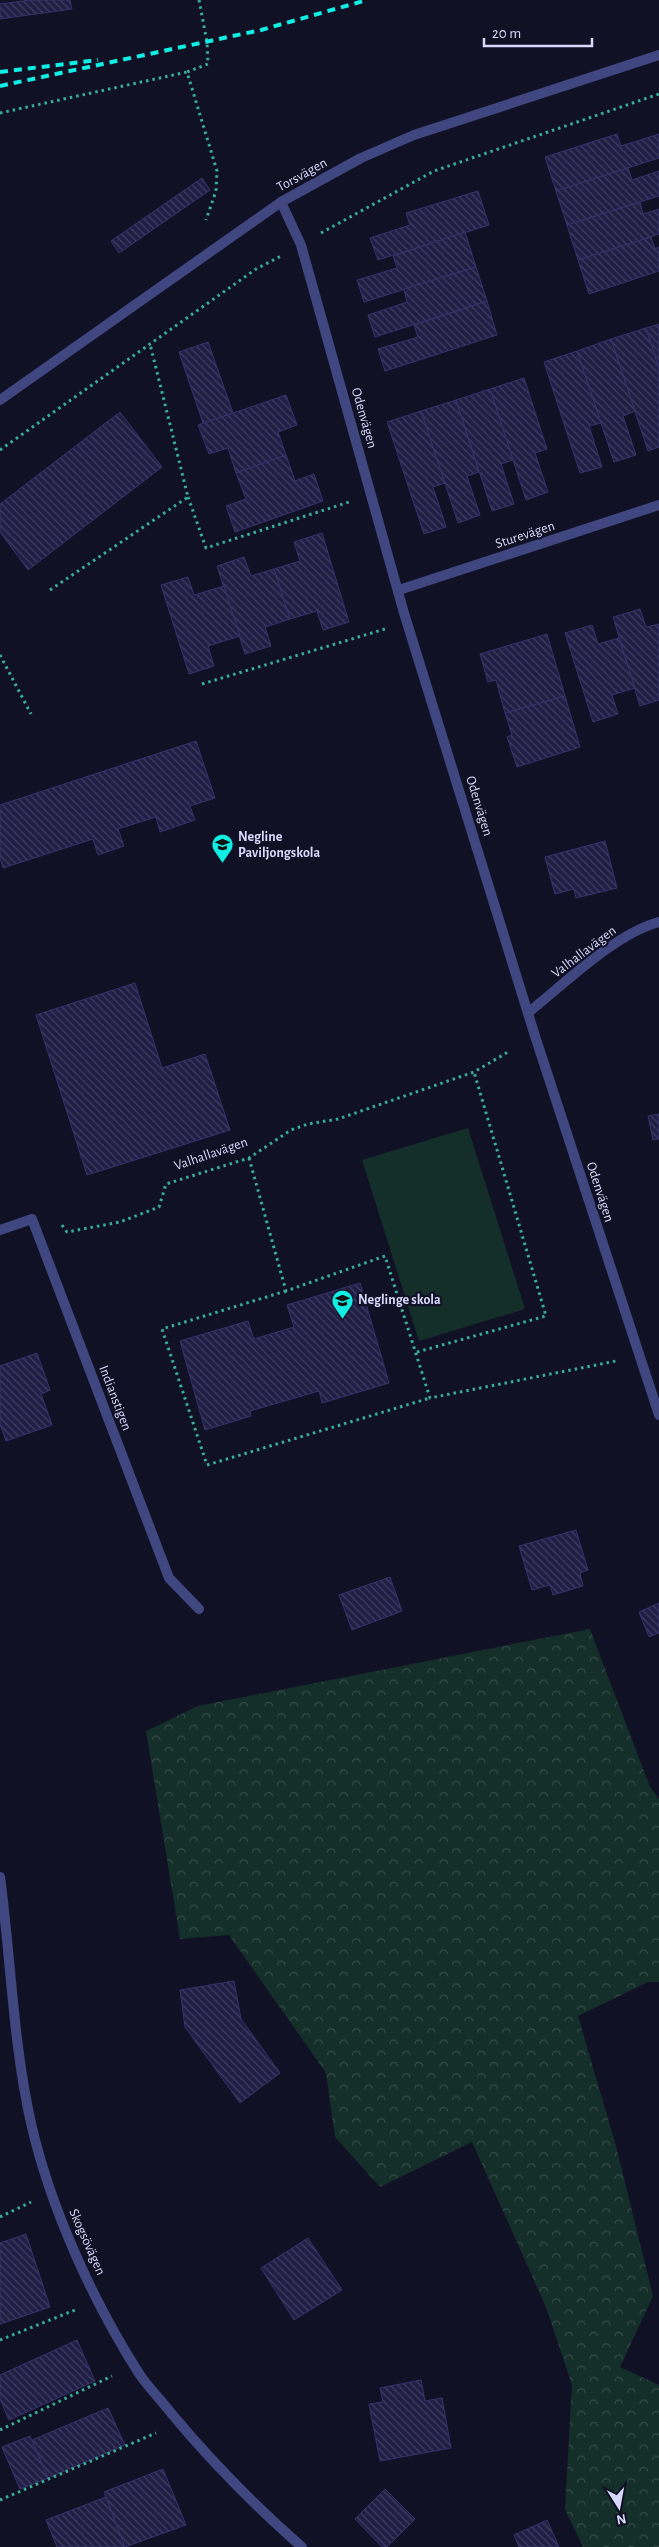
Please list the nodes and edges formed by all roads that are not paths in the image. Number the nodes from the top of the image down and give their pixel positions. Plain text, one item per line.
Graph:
1 (659, 55) edge
2 (281, 202) junction
3 (0, 400) edge
4 (659, 505) edge
5 (399, 590) junction
6 (659, 922) edge
7 (529, 1012) junction
8 (0, 1230) edge
9 (656, 1398) edge
10 (659, 1415) edge
11 (199, 1609) dead end
12 (0, 1877) edge
13 (302, 2547) edge

1 - 2 street, Torsvägen
2 - 3 street, Torsvägen
2 - 5 street, Odenvägen
4 - 5 street, Sturevägen
5 - 7 street, Odenvägen
6 - 7 street, Valhallavägen
7 - 9 street, Odenvägen
8 - 11 street, Indianstigen
9 - 10 street, Odenvägen
12 - 13 street, Skogsövägen

